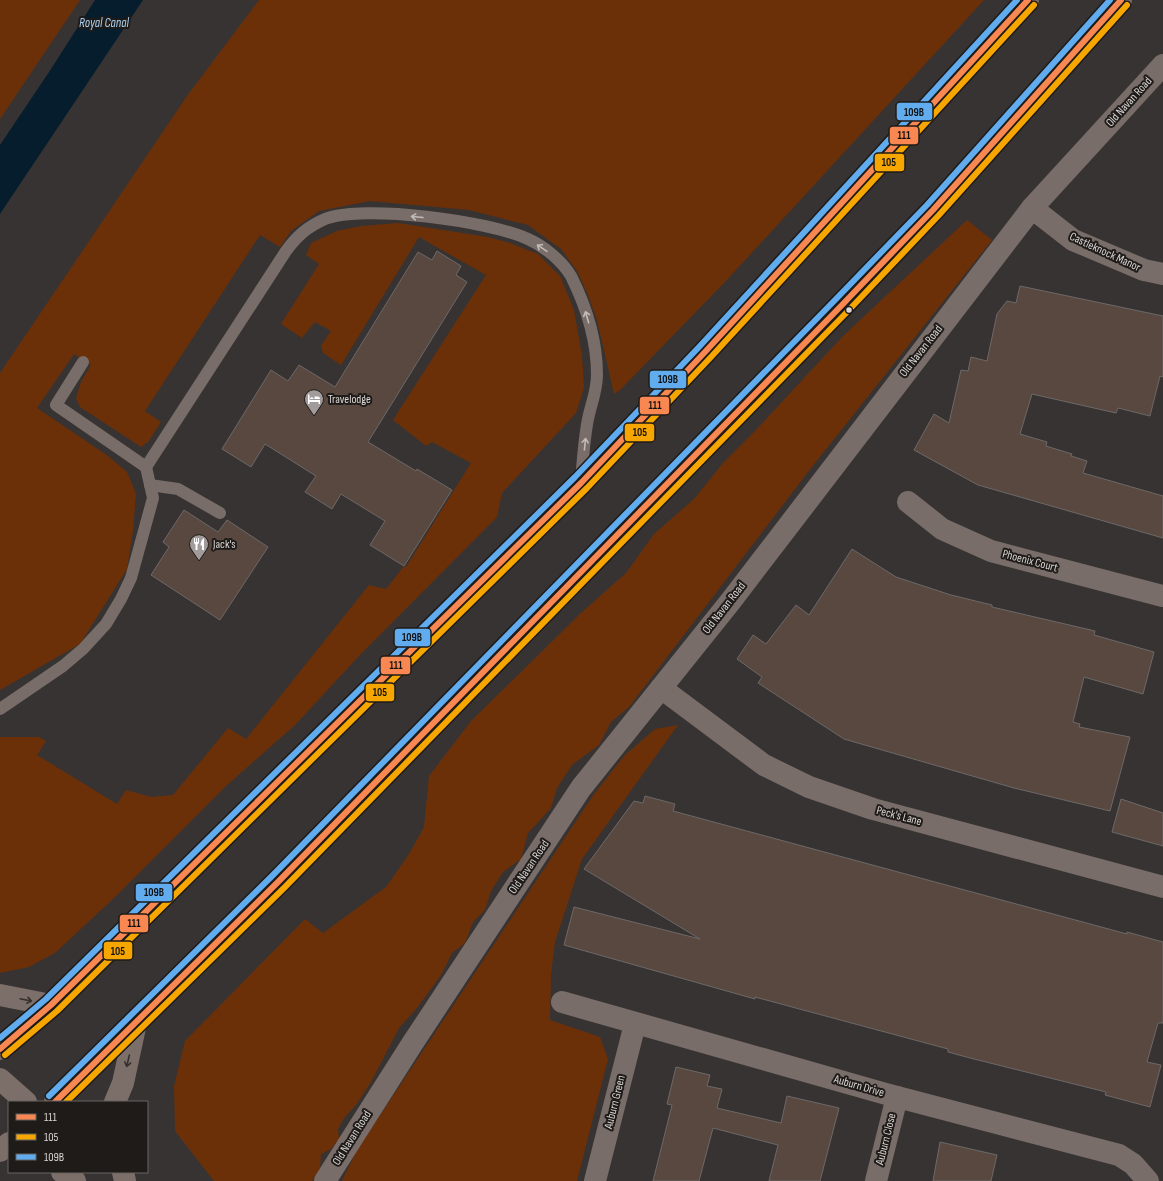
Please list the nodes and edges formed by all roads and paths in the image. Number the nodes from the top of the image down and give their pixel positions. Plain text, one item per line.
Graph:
1 (1028, 0) edge
2 (1121, 0) edge
3 (1163, 64) edge
4 (1032, 208) junction
5 (1163, 274) edge
6 (83, 362) dead end
7 (146, 467) junction
8 (581, 483) junction
9 (150, 485) junction
10 (908, 502) dead end
11 (220, 513) dead end
12 (1163, 596) edge
13 (661, 688) junction
14 (0, 709) edge
15 (1163, 886) edge
16 (0, 995) edge
17 (562, 1002) dead end
18 (51, 1005) junction
19 (136, 1023) junction
20 (635, 1024) junction
21 (0, 1049) edge
22 (0, 1079) edge
23 (897, 1097) junction
24 (25, 1101) edge
25 (56, 1101) edge
26 (115, 1101) edge
27 (8, 1144) edge
28 (0, 1151) edge
29 (63, 1173) edge
30 (75, 1181) edge
31 (325, 1181) edge
32 (595, 1181) edge
33 (876, 1181) edge
34 (1148, 1181) edge

1 - 8 main road
2 - 19 main road
3 - 4 street, Old Navan Road
4 - 5 street, Castleknock Manor
4 - 13 street, Old Navan Road
6 - 7 lane
8 -> 7 lane
7 - 9 lane
8 - 18 main road
9 - 11 lane
9 - 14 lane
10 - 12 street, Phoenix Court
13 - 15 street, Peck's Lane
13 - 31 street, Old Navan Road
16 -> 18 main road
17 - 20 street, Auburn Drive
18 - 21 main road
19 - 25 main road
19 -> 26 main road
20 - 23 street, Auburn Drive
20 - 32 street, Auburn Green
22 - 24 main road
23 - 33 street, Auburn Close
23 - 34 street, Auburn Drive
27 - 28 main road
29 - 30 main road

